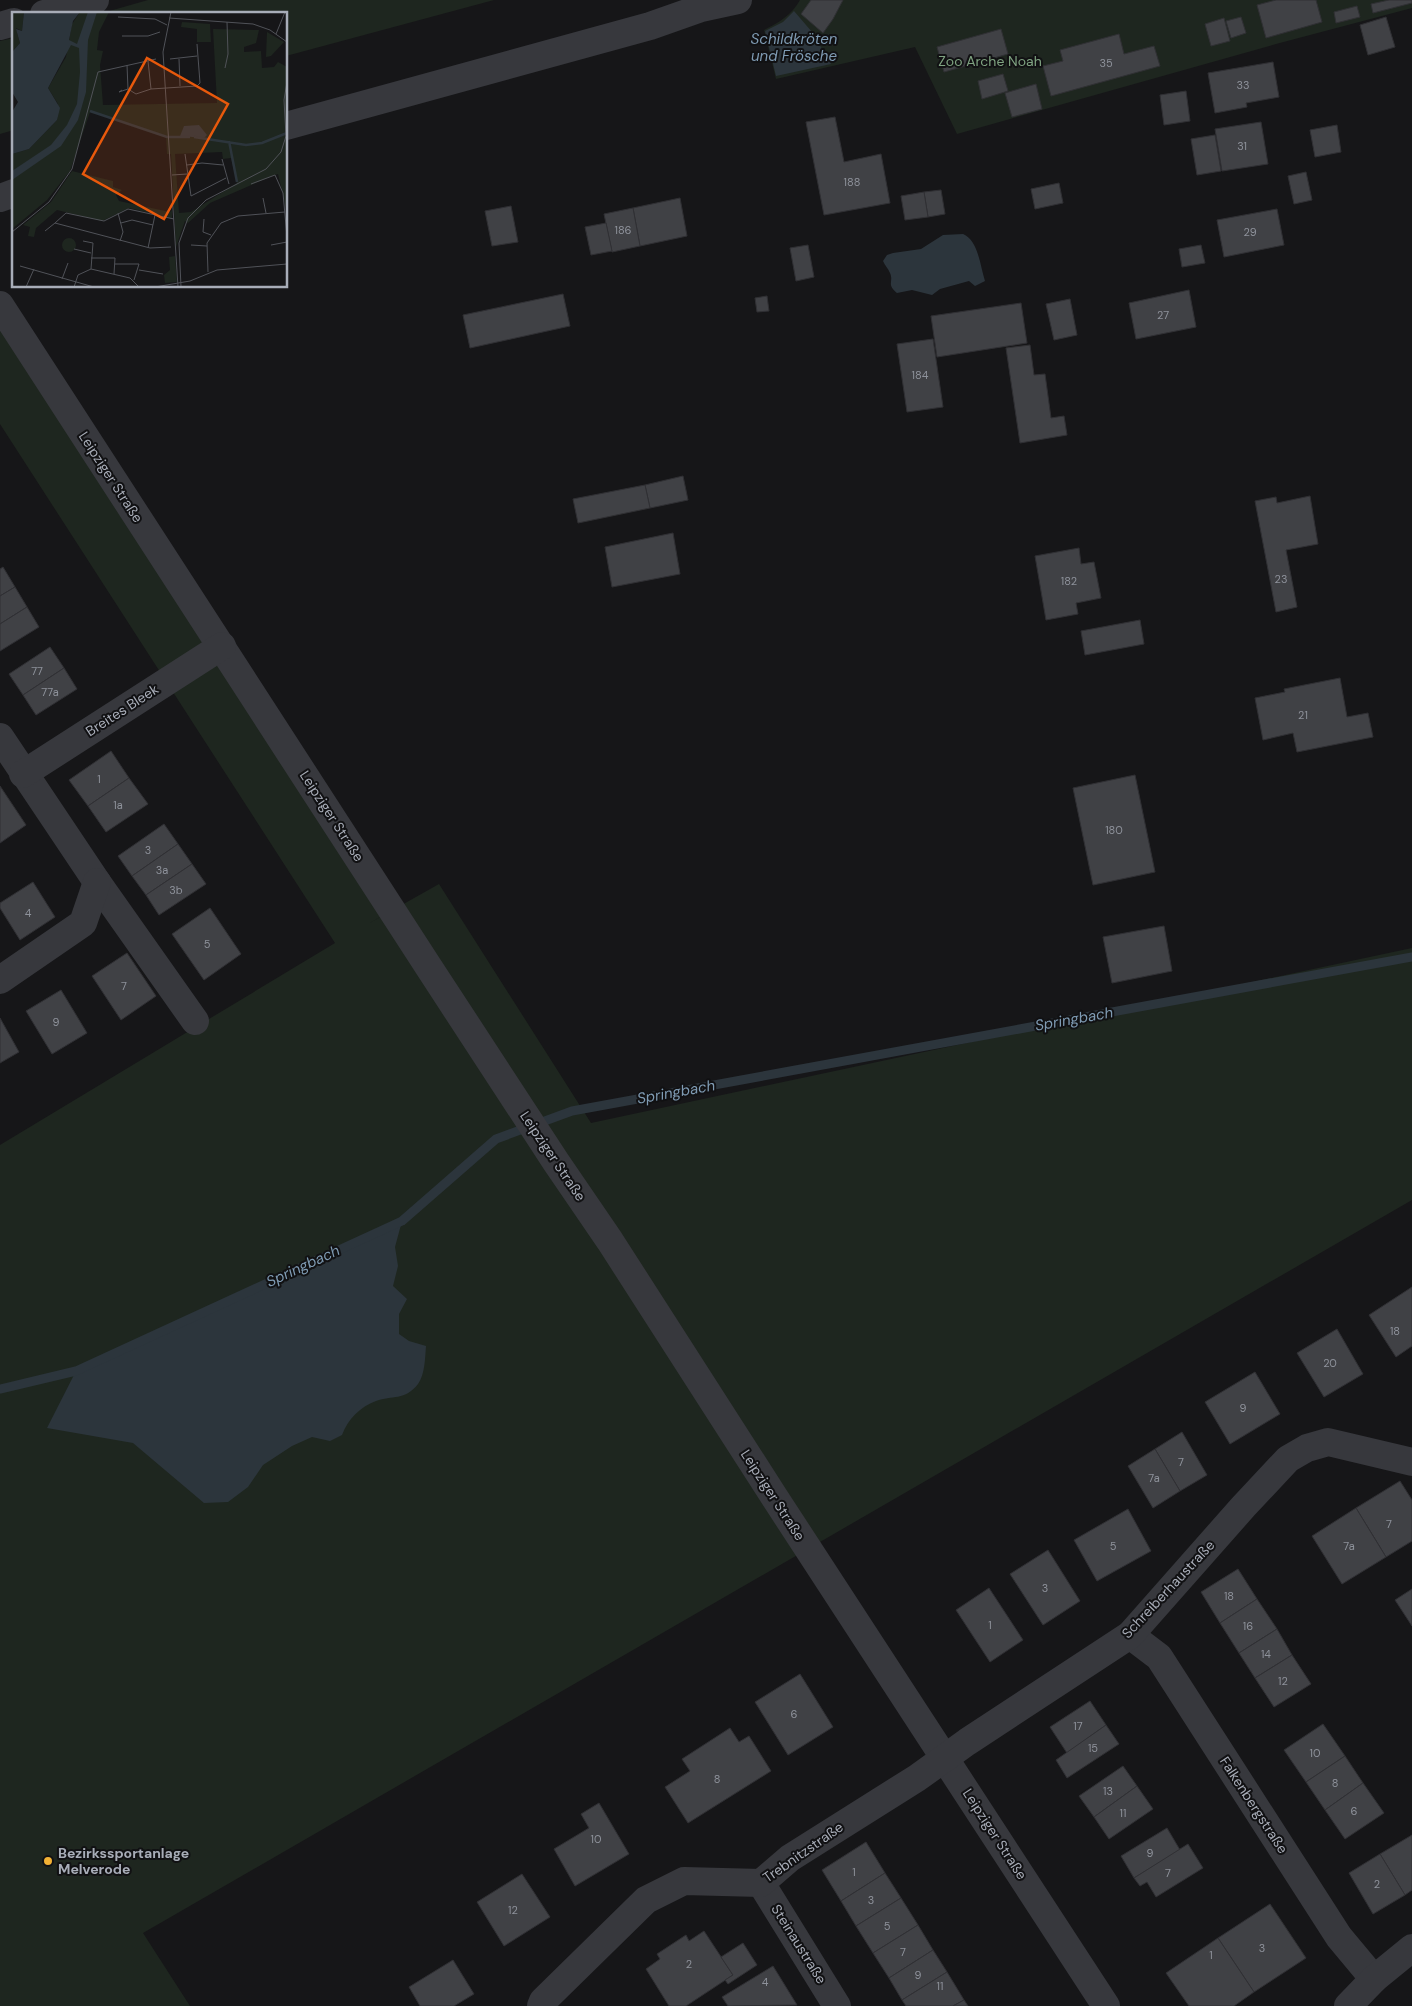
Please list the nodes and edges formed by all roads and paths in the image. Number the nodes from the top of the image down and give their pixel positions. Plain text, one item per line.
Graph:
1 (96, 0) edge
2 (738, 0) edge
3 (703, 4) edge
4 (51, 12) edge
5 (288, 125) edge
6 (12, 194) edge
7 (0, 198) edge
8 (0, 305) edge
9 (222, 646) junction
10 (0, 738) edge
11 (23, 774) junction
12 (97, 882) junction
13 (0, 980) edge
14 (195, 1020) dead end
15 (1412, 1462) edge
16 (1130, 1634) junction
17 (946, 1758) junction
18 (761, 1883) junction
19 (1412, 1948) edge
20 (1374, 1979) junction
21 (541, 2006) edge
22 (837, 2006) edge
23 (1106, 2006) edge
24 (1348, 2006) edge

1 - 4 street
2 - 3 street
3 - 5 street
6 - 7 street
8 - 9 street, Leipziger Straße
9 - 11 street, Breites Bleek
9 - 17 street, Leipziger Straße
10 - 11 street
11 - 12 street
12 - 13 street
12 - 14 street
15 - 16 street, Schreiberhaustraße
16 - 17 street, Schreiberhaustraße
16 - 20 street, Falkenbergstraße
17 - 18 street, Trebnitzstraße
17 - 23 street, Leipziger Straße
18 - 21 street, Trebnitzstraße
18 - 22 street, Steinaustraße
19 - 20 street
20 - 24 street

